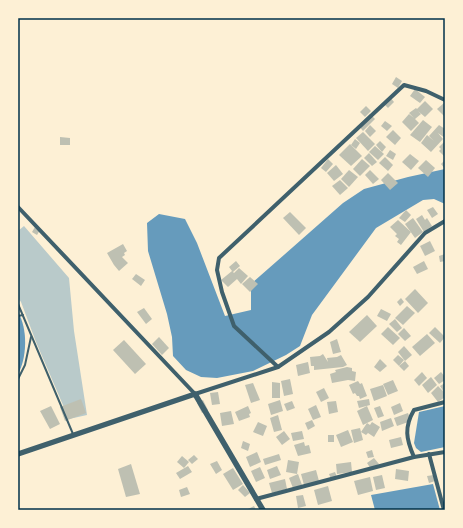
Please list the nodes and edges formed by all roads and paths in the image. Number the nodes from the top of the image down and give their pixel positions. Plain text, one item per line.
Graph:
1 (445, 100) edge
2 (18, 207) edge
3 (445, 221) edge
4 (18, 304) edge
5 (23, 315) junction
6 (18, 316) edge
7 (31, 336) junction
8 (278, 367) junction
9 (18, 379) edge
10 (194, 394) junction
11 (445, 402) edge
12 (73, 435) junction
13 (445, 452) edge
14 (18, 454) edge
15 (429, 454) junction
16 (414, 457) junction
17 (256, 499) junction
18 (263, 510) edge
19 (444, 510) edge

1 - 8 street
2 - 10 street
3 - 8 street
4 - 5 lane
5 - 6 lane
5 - 7 lane
7 - 9 lane
7 - 12 lane
8 - 10 street
10 - 12 street
10 - 17 street
11 - 16 street
12 - 14 street
13 - 15 street
15 - 16 street
15 - 19 street
16 - 17 street
17 - 18 street

